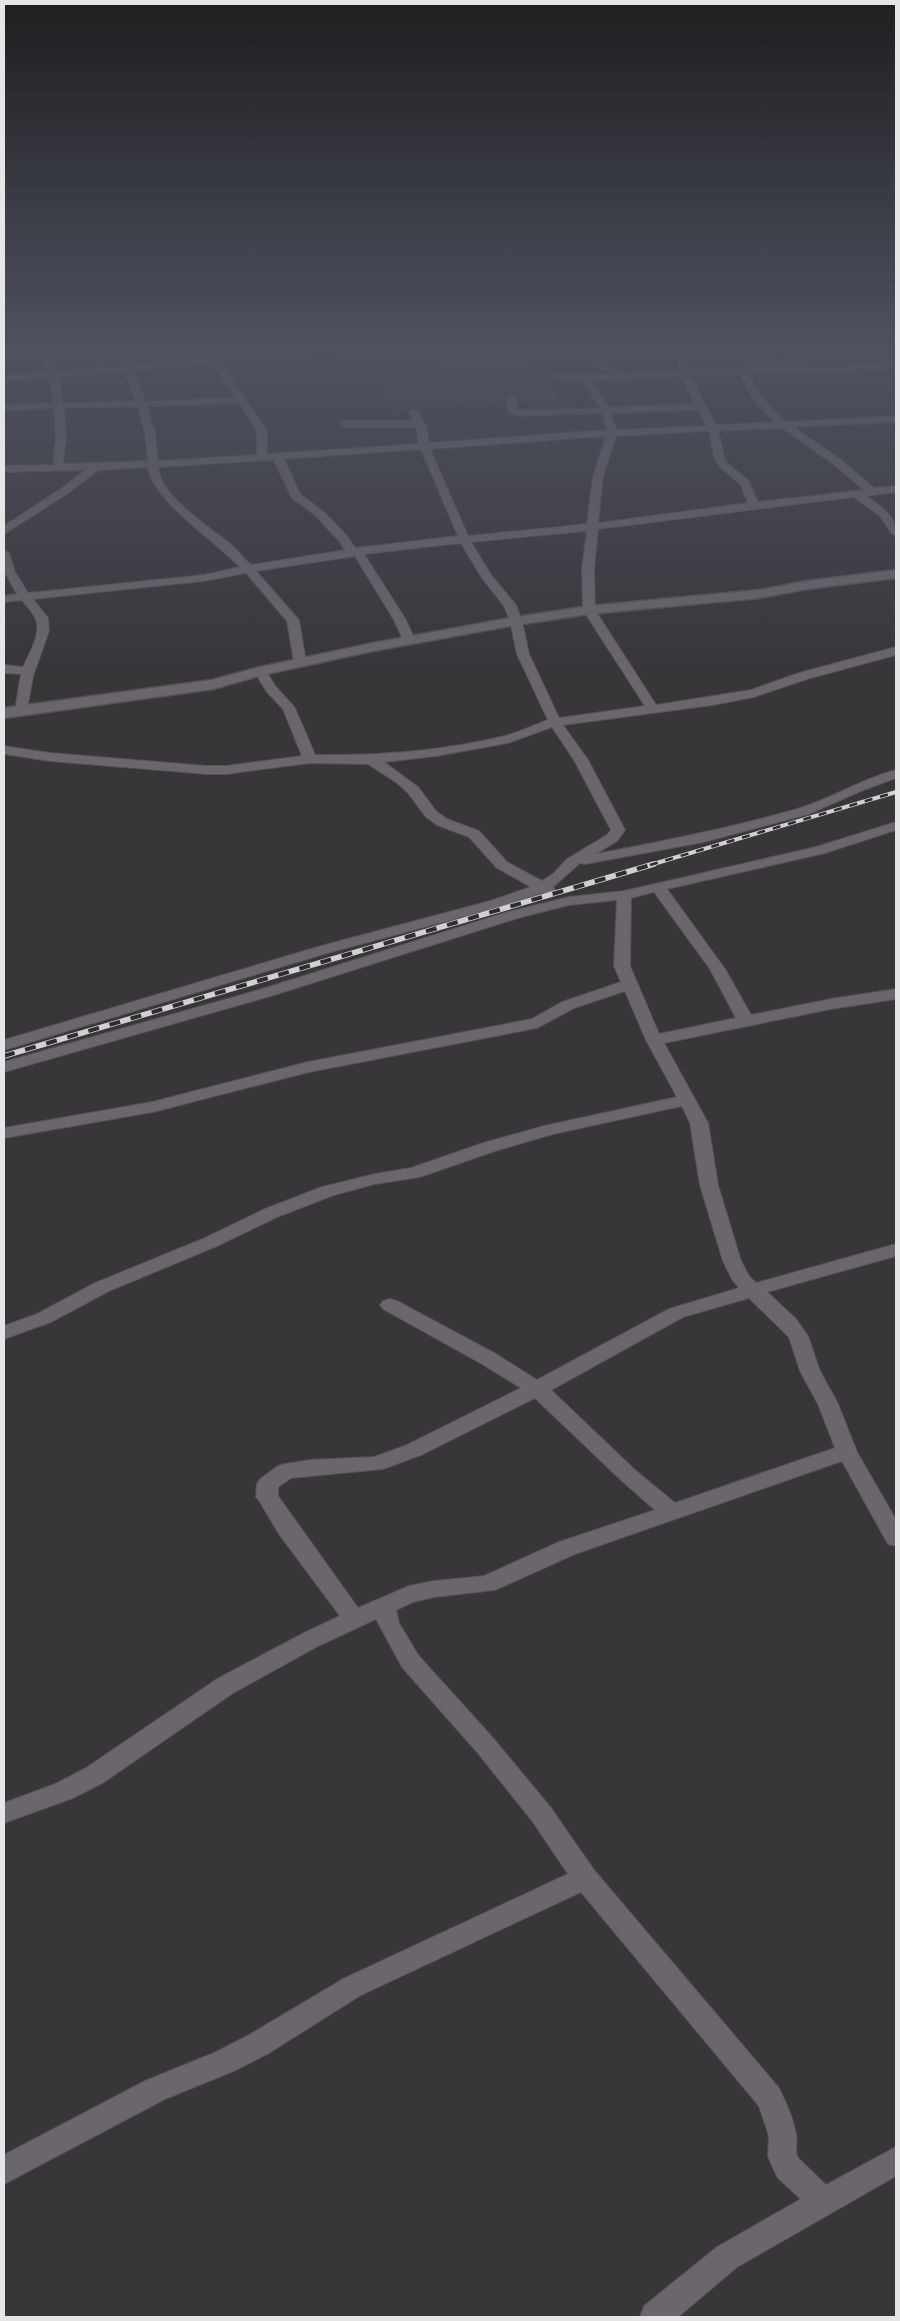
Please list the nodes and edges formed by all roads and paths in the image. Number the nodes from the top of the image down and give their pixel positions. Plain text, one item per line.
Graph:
1 (60, 454) edge
2 (151, 454) edge
3 (302, 454) edge
4 (428, 454) edge
5 (605, 454) edge
6 (718, 454) edge
7 (825, 454) edge
8 (277, 456) junction
9 (262, 457) joint
10 (152, 463) junction
11 (58, 467) junction
12 (94, 467) junction
13 (4, 469) edge
14 (896, 489) edge
15 (871, 491) junction
16 (857, 494) junction
17 (754, 506) junction
18 (594, 526) junction
19 (4, 531) edge
20 (896, 532) edge
21 (464, 539) junction
22 (4, 553) edge
23 (355, 553) junction
24 (248, 569) junction
25 (896, 574) edge
26 (26, 597) junction
27 (4, 599) edge
28 (589, 610) junction
29 (516, 621) junction
30 (409, 640) junction
31 (896, 651) edge
32 (300, 662) junction
33 (4, 669) edge
34 (28, 670) junction
35 (260, 671) junction
36 (652, 708) junction
37 (21, 710) junction
38 (4, 713) edge
39 (555, 722) junction
40 (4, 750) edge
41 (310, 759) junction
42 (371, 760) junction
43 (896, 774) edge
44 (893, 831) edge
45 (572, 862) junction
46 (657, 886) junction
47 (542, 888) junction
48 (624, 895) junction
49 (569, 901) junction
50 (629, 984) junction
51 (896, 994) edge
52 (746, 1022) junction
53 (654, 1040) junction
54 (4, 1045) edge
55 (4, 1067) edge
56 (688, 1100) junction
57 (4, 1133) edge
58 (896, 1250) edge
59 (753, 1291) junction
60 (390, 1305) dead end
61 (4, 1333) edge
62 (537, 1389) junction
63 (847, 1452) junction
64 (671, 1511) junction
65 (896, 1538) edge
66 (384, 1607) junction
67 (355, 1620) junction
68 (4, 1813) edge
69 (585, 1878) junction
70 (896, 2161) edge
71 (4, 2170) edge
72 (824, 2202) junction
73 (656, 2317) edge

1 - 11 street
2 - 10 street
3 - 8 street
4 - 21 street
5 - 18 street
6 - 17 street
7 - 15 street
8 - 9 street
8 - 23 street
9 - 10 street
10 - 12 street
10 - 24 street
11 - 12 street
11 - 13 street
12 - 19 street
14 - 15 street
15 - 16 street
16 - 17 street
16 - 20 street
17 - 18 street
18 - 21 street
18 - 28 street
21 - 23 street
21 - 29 street
22 - 26 street
23 - 24 street
23 - 30 street
24 - 26 street
24 - 32 street
25 - 28 street
26 - 27 street
26 - 34 street
28 - 29 street
28 - 36 street
29 - 30 street
29 - 39 street
30 - 32 street
31 - 36 street
32 - 35 street
33 - 34 street
34 - 37 street
35 - 37 street
35 - 41 street
36 - 39 street
37 - 38 street
39 - 42 street
39 - 45 street
40 - 41 street
41 - 42 street
42 - 47 street
43 - 45 street
44 - 46 street
45 - 47 street
46 - 48 street
46 - 52 street
47 - 49 street
47 - 54 street
48 - 49 street
48 - 50 street
49 - 55 street
50 - 53 street
50 - 57 street
51 - 52 street
52 - 53 street
53 - 56 street
56 - 59 street
56 - 61 street
58 - 59 street
59 - 62 street
59 - 63 street
60 - 62 street
62 - 64 street
62 - 67 street
63 - 64 street
63 - 65 street
64 - 66 street
66 - 67 street
66 - 69 street
67 - 68 street
69 - 71 street
69 - 72 street
70 - 72 street
72 - 73 street

